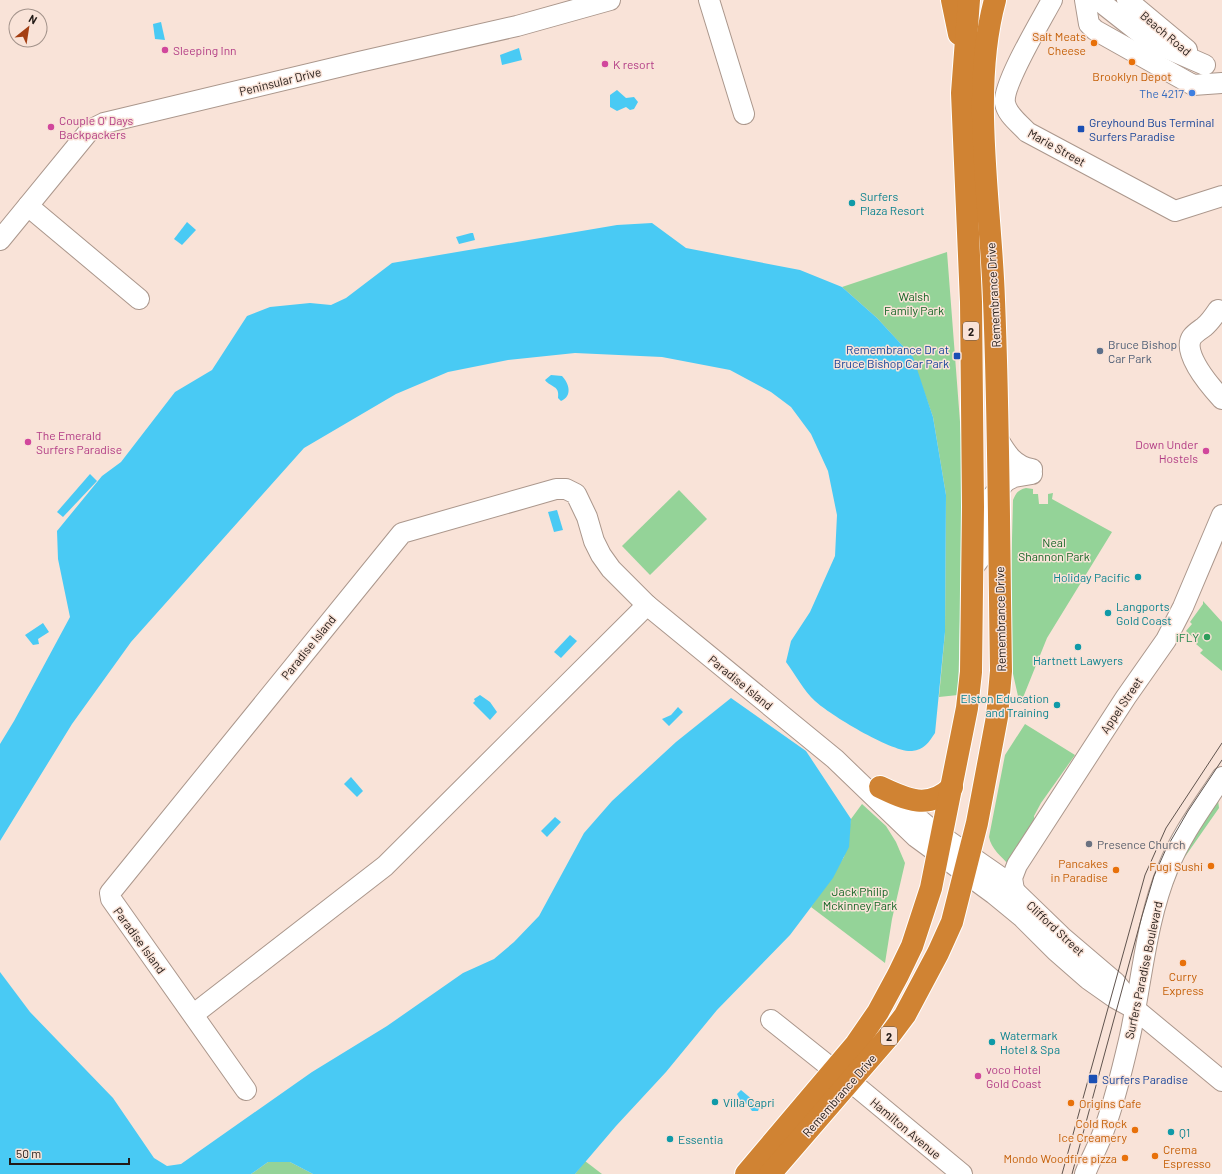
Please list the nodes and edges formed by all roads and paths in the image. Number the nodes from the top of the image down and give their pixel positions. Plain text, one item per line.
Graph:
1 (610, 0) edge
2 (709, 0) edge
3 (952, 0) edge
4 (969, 0) edge
5 (995, 0) edge
6 (1052, 0) edge
7 (1127, 0) edge
8 (1094, 1) edge
9 (963, 57) junction
10 (1205, 65) junction
11 (985, 74) junction
12 (1222, 76) edge
13 (1222, 83) edge
14 (1005, 102) junction
15 (744, 114) dead end
16 (1220, 202) edge
17 (28, 206) junction
18 (0, 240) edge
19 (139, 299) dead end
20 (1218, 310) dead end
21 (1222, 399) edge
22 (998, 439) junction
23 (999, 499) junction
24 (1222, 515) edge
25 (972, 569) junction
26 (647, 605) junction
27 (835, 759) junction
28 (1219, 785) edge
29 (880, 787) junction
30 (952, 787) junction
31 (940, 846) junction
32 (967, 864) junction
33 (1014, 890) junction
34 (1135, 1009) junction
35 (194, 1014) junction
36 (771, 1020) dead end
37 (843, 1076) junction
38 (1222, 1081) edge
39 (246, 1090) dead end
40 (746, 1174) edge
41 (770, 1174) edge
42 (962, 1174) edge
43 (1085, 1174) edge

1 - 17 street, Peninsular Drive
2 - 15 street
3 - 9 highway
4 - 9 highway, Remembrance Drive / 2
5 - 11 highway, Remembrance Drive / 2
6 - 14 street
7 - 10 street, Beach Road
8 - 10 street, Beach Road
8 - 13 street
9 - 25 highway, Remembrance Drive / 2
10 - 12 street, Beach Road
11 - 14 street, Marie Street
11 - 22 highway, Remembrance Drive / 2
14 - 16 street, Marie Street
17 - 18 street, Peninsular Drive
17 - 19 street
20 - 21 street
22 - 23 highway, Remembrance Drive / 2
22 - 23 street
23 - 25 street
23 - 32 highway, Remembrance Drive / 2
24 - 33 street, Appel Street
25 - 30 highway, Remembrance Drive / 2
26 - 27 street, Paradise Island
26 - 35 street
26 - 35 street, Paradise Island
27 - 29 street, Paradise Island
27 - 31 street, Paradise Island
28 - 34 street, Surfers Paradise Boulevard
29 - 30 highway
29 - 31 street, Paradise Island
30 - 31 highway, Remembrance Drive / 2
31 - 32 street
31 - 37 highway, Remembrance Drive / 2
32 - 33 street, Clifford Street
32 - 34 street, Clifford Street
32 - 37 highway, Remembrance Drive / 2
33 - 34 street, Clifford Street
34 - 38 street, Clifford Street
34 - 43 street, Surfers Paradise Boulevard
35 - 39 street, Paradise Island
36 - 37 street, Hamilton Avenue
37 - 40 highway, Remembrance Drive / 2
37 - 41 highway, Remembrance Drive / 2
37 - 42 street, Hamilton Avenue

